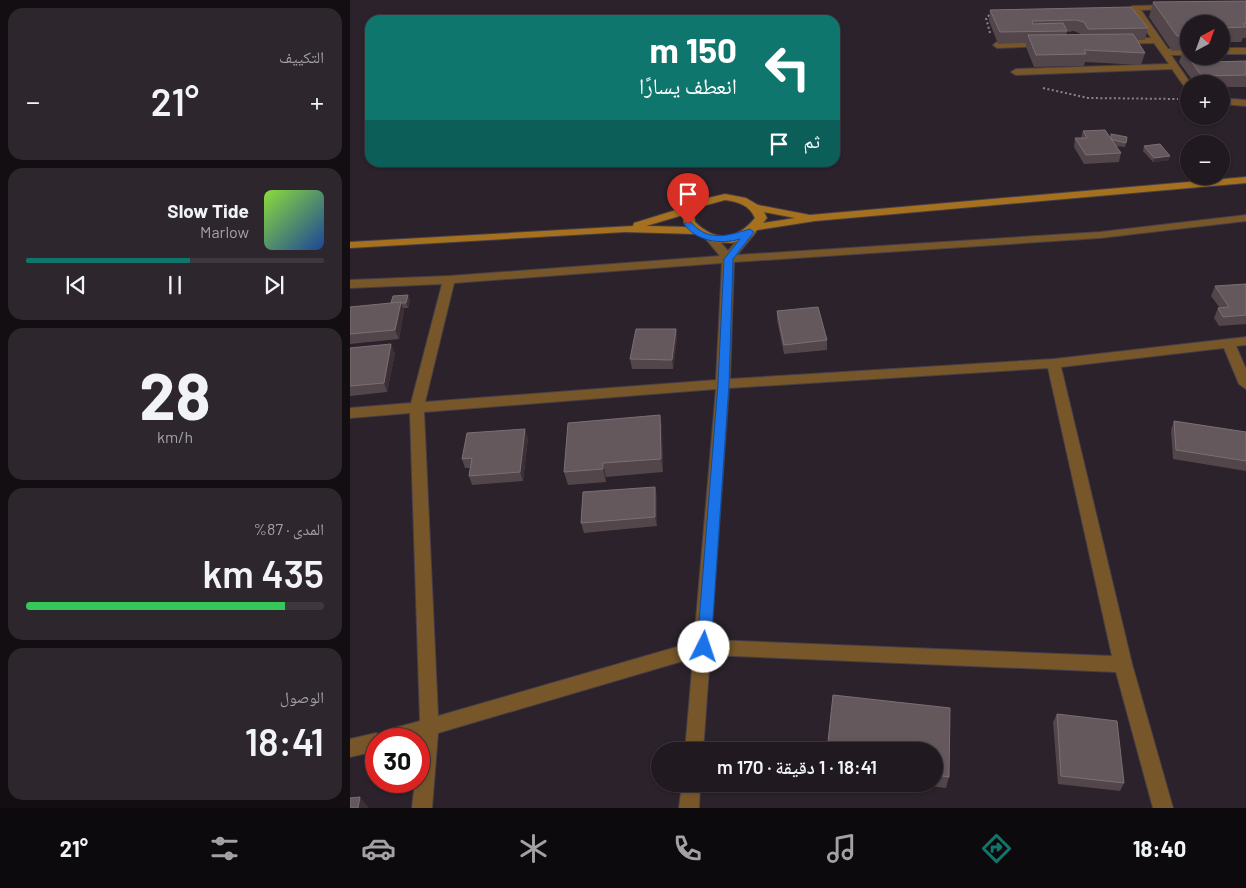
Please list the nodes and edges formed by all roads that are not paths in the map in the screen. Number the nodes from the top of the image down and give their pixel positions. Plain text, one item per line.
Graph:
1 (1182, 7) edge
2 (1158, 40) junction
3 (1110, 42) edge
4 (1054, 43) edge
5 (997, 45) edge
6 (1230, 51) edge
7 (1246, 51) edge
8 (1165, 52) junction
9 (1180, 52) edge
10 (1175, 66) junction
11 (1016, 72) dead end
12 (1181, 75) edge
13 (1230, 102) edge
14 (1246, 103) edge
15 (1246, 180) edge
16 (757, 208) junction
17 (692, 209) junction
18 (815, 218) junction
19 (1246, 218) edge
20 (625, 229) junction
21 (753, 230) junction
22 (694, 231) junction
23 (711, 238) junction
24 (350, 246) edge
25 (728, 259) junction
26 (449, 280) junction
27 (350, 284) edge
28 (1246, 341) edge
29 (1228, 343) junction
30 (1054, 363) junction
31 (723, 384) junction
32 (1246, 384) edge
33 (417, 407) junction
34 (350, 412) edge
35 (704, 647) junction
36 (1123, 664) junction
37 (429, 728) joint
38 (695, 742) edge
39 (365, 745) edge
40 (350, 748) edge
41 (691, 792) edge
42 (423, 793) edge
43 (422, 808) edge
44 (689, 808) edge
45 (1164, 808) edge

1 - 2 street
2 - 3 street
2 - 8 street
4 - 5 street
6 - 7 street
8 - 9 street
8 - 10 street
10 - 11 street
10 - 12 street
13 - 14 street
15 - 18 main road
16 - 17 main road
16 - 18 main road
16 - 21 main road
17 - 20 main road
17 - 22 main road
18 - 21 main road
19 - 25 street
20 - 22 main road
20 - 24 main road
21 - 23 main road
21 - 25 street
22 - 23 main road
23 - 25 street
25 - 26 street
25 - 31 street
26 - 27 street
26 - 33 street
28 - 29 street
29 - 30 street
29 - 32 street
30 - 31 street
30 - 36 street
31 - 33 street
31 - 35 street
33 - 34 street
33 - 37 street
35 - 36 street
35 - 37 street
35 - 38 street
36 - 45 street
39 - 40 street
41 - 44 street
42 - 43 street

